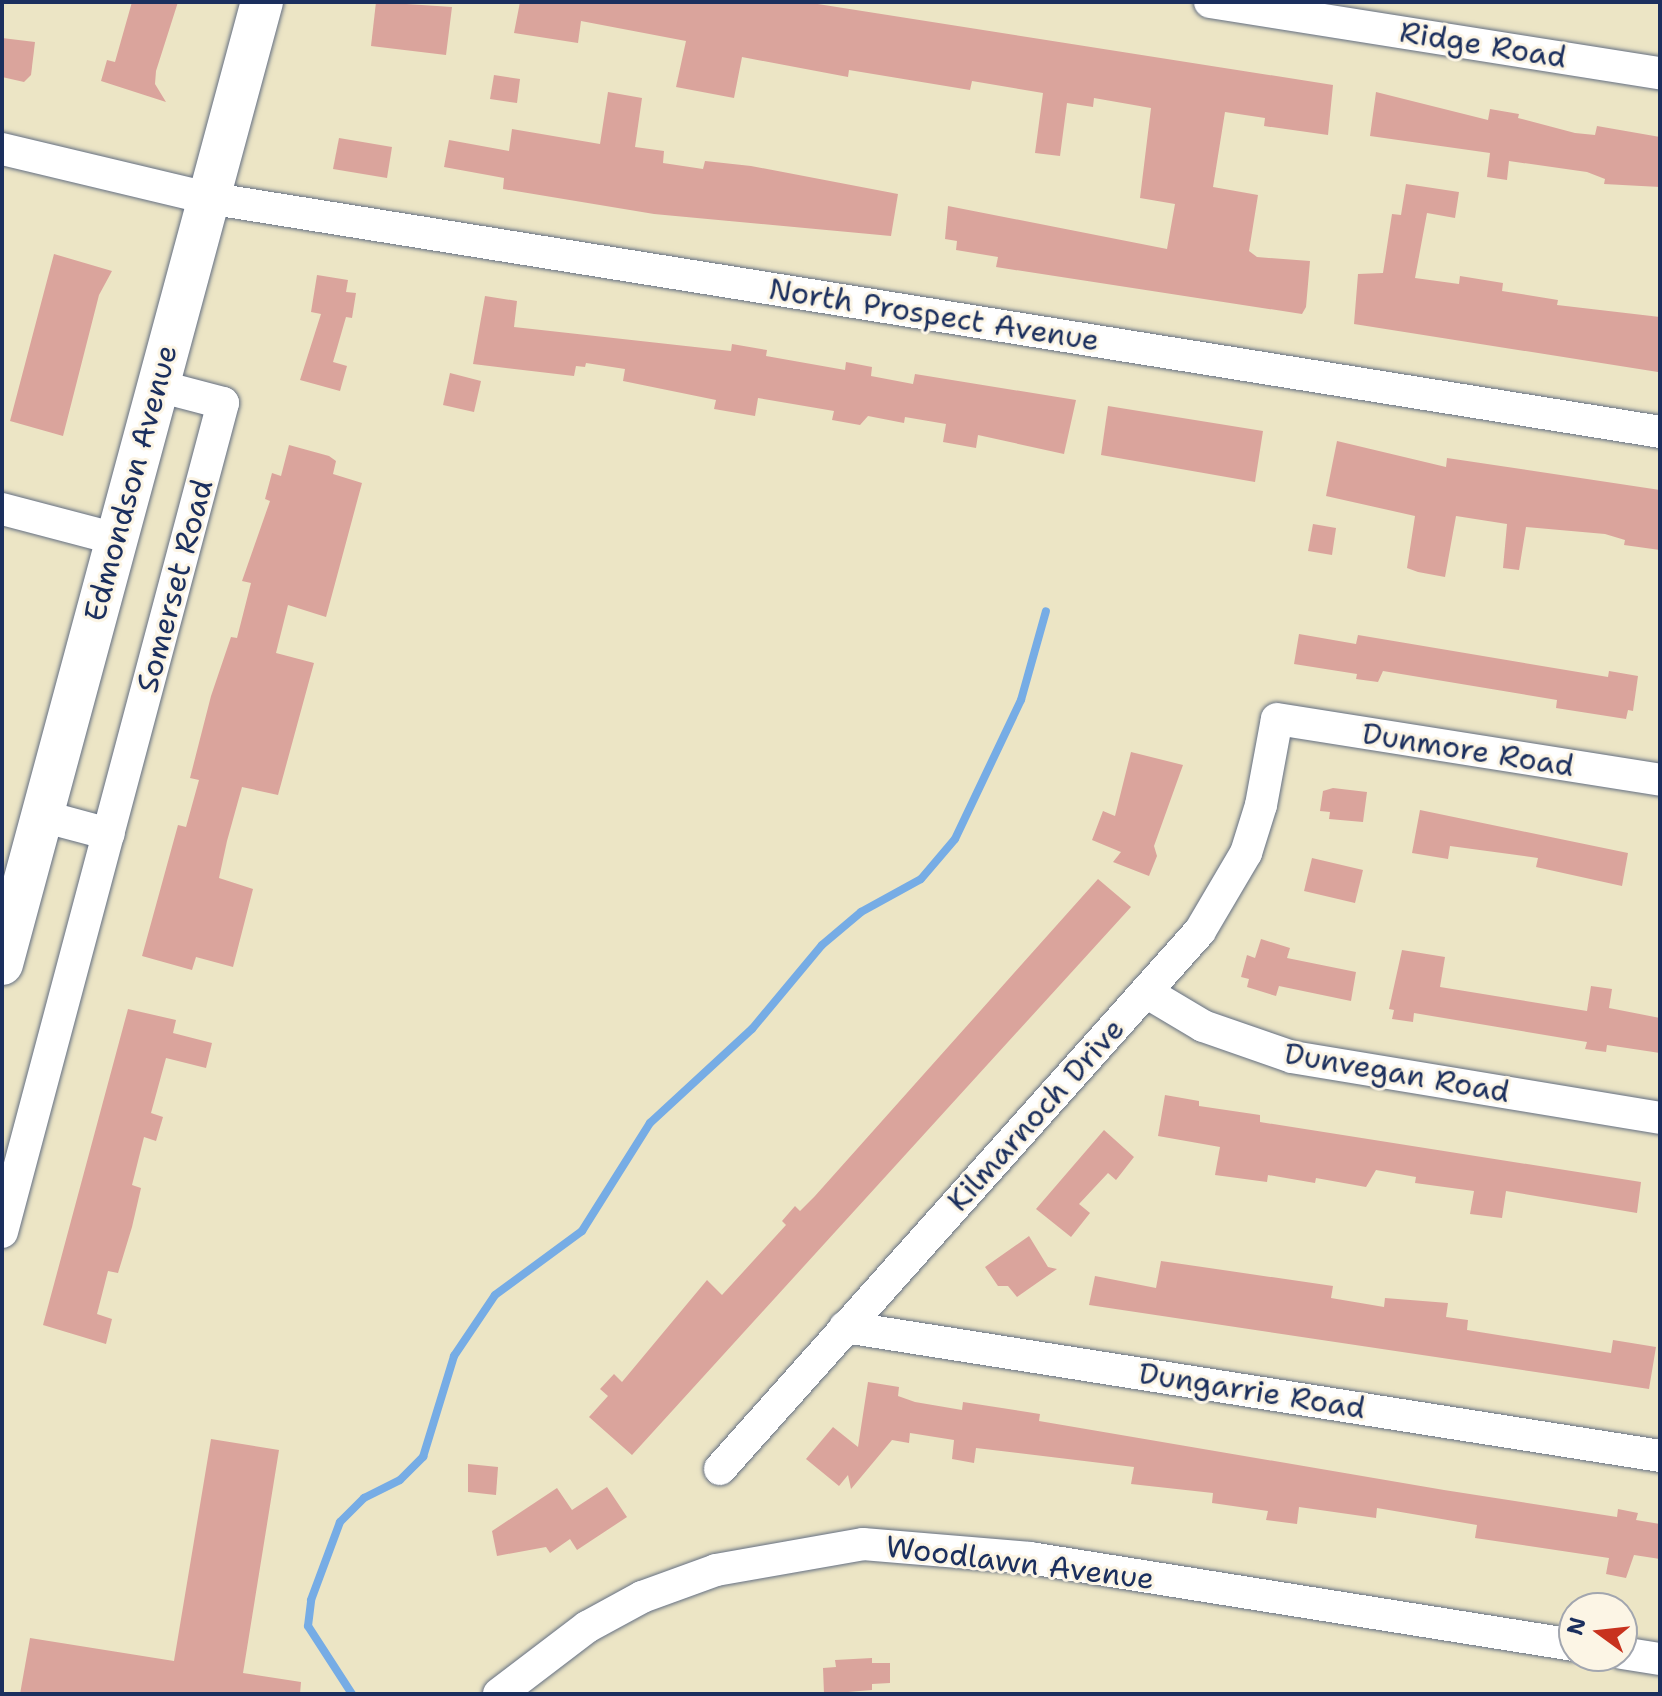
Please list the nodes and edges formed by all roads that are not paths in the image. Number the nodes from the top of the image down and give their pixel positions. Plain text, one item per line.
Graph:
1 (262, 2) edge
2 (1210, 2) edge
3 (1660, 73) edge
4 (2, 149) edge
5 (208, 198) junction
6 (158, 386) junction
7 (1660, 432) edge
8 (2, 509) edge
9 (116, 539) junction
10 (1277, 719) joint
11 (1660, 780) edge
12 (42, 816) junction
13 (109, 834) junction
14 (15, 870) edge
15 (2, 964) edge
16 (1146, 992) junction
17 (1660, 1118) edge
18 (2, 1232) edge
19 (845, 1327) junction
20 (1660, 1456) edge
21 (720, 1469) dead end
22 (1558, 1642) edge
23 (1638, 1656) edge
24 (1660, 1659) edge
25 (499, 1694) edge

1 - 5 main road, Edmondson Avenue
2 - 3 street, Ridge Road
4 - 5 street, North Prospect Avenue
5 - 6 main road, Edmondson Avenue
5 - 7 street, North Prospect Avenue
6 - 9 main road, Edmondson Avenue
6 - 13 street, Somerset Road
8 - 9 street
9 - 12 main road, Edmondson Avenue
10 - 11 street, Dunmore Road
10 - 16 street, Kilmarnoch Drive
12 - 13 street
12 - 14 main road, Edmondson Avenue
13 - 18 street, Somerset Road
14 - 15 main road, Edmondson Avenue
16 - 17 street, Dunvegan Road
16 - 19 street, Kilmarnoch Drive
19 - 20 street, Dungarrie Road
19 - 21 street, Kilmarnoch Drive
22 - 25 street, Woodlawn Avenue
23 - 24 street

